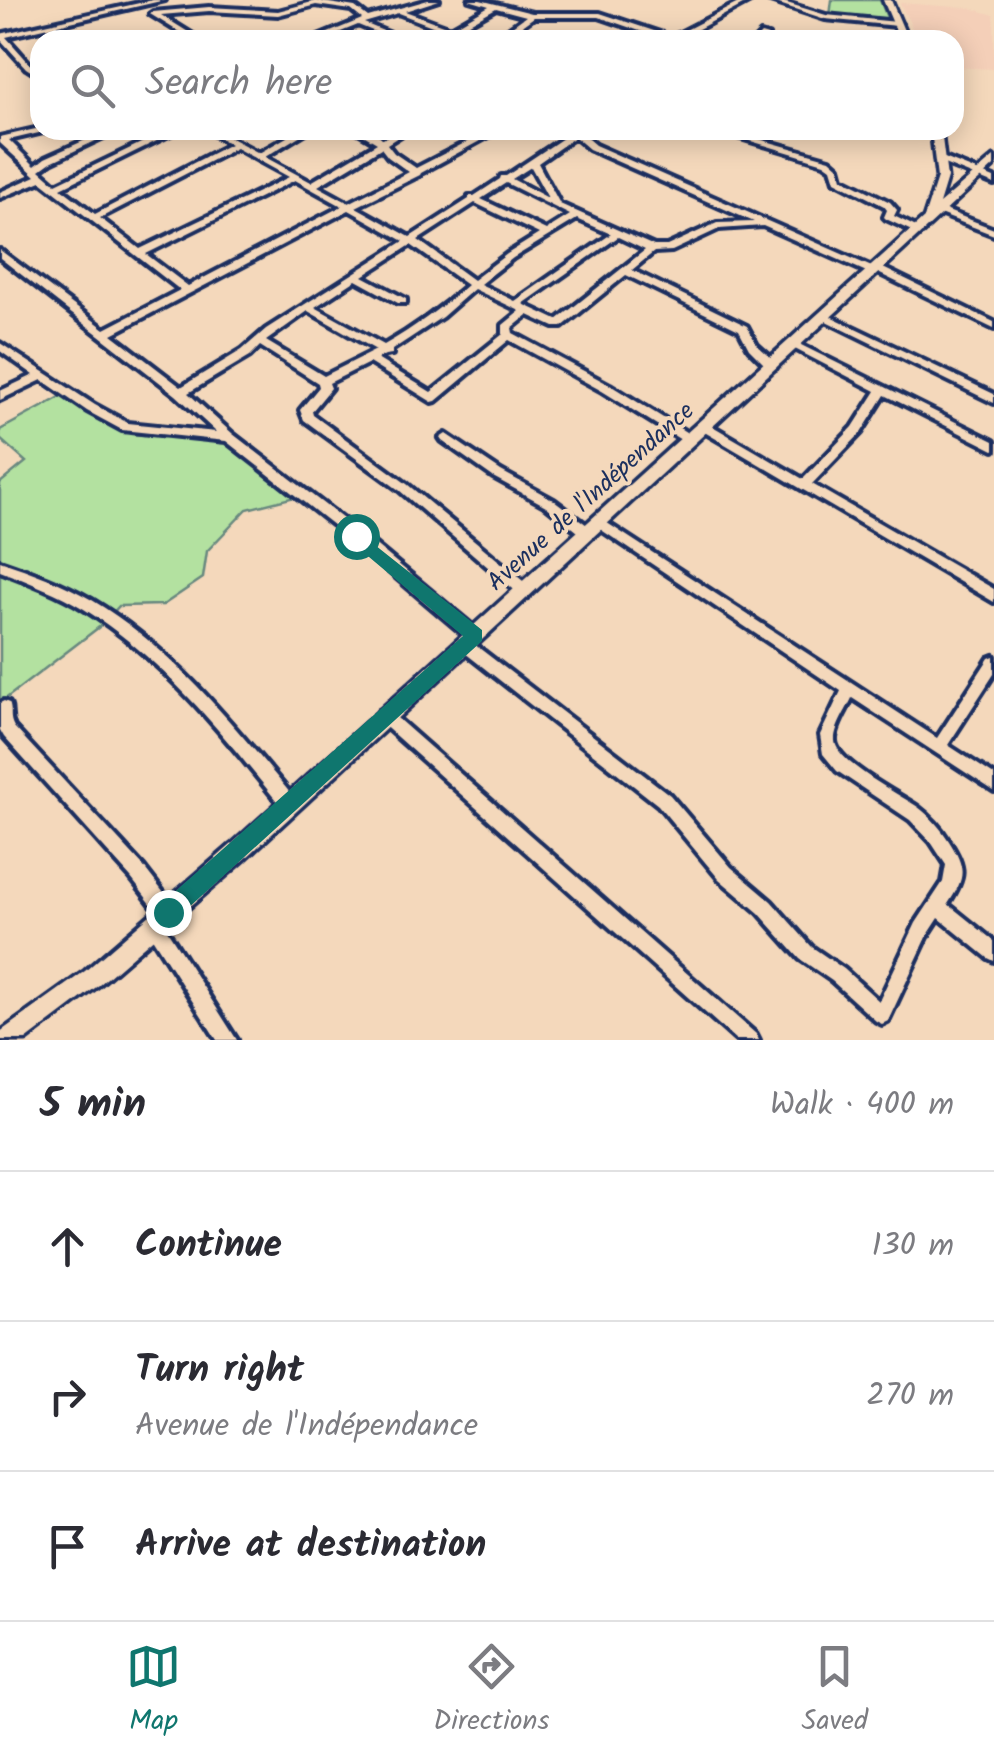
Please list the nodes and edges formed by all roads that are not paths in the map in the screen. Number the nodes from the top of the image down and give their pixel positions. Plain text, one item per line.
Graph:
1 (162, 0) edge
2 (436, 0) edge
3 (472, 0) edge
4 (749, 0) edge
5 (770, 0) edge
6 (886, 0) edge
7 (494, 6) junction
8 (138, 7) junction
9 (397, 10) junction
10 (154, 14) junction
11 (532, 15) junction
12 (363, 21) junction
13 (897, 24) junction
14 (180, 30) edge
15 (340, 30) edge
16 (380, 30) edge
17 (453, 30) joint
18 (510, 30) edge
19 (644, 30) edge
20 (692, 30) edge
21 (900, 30) edge
22 (0, 36) edge
23 (30, 70) edge
24 (30, 133) edge
25 (2, 140) edge
26 (93, 140) edge
27 (153, 140) edge
28 (229, 140) edge
29 (285, 140) edge
30 (376, 140) edge
31 (386, 140) edge
32 (478, 140) edge
33 (566, 140) edge
34 (585, 140) edge
35 (753, 140) edge
36 (938, 140) edge
37 (381, 143) junction
38 (237, 144) junction
39 (259, 157) junction
40 (942, 160) junction
41 (994, 160) edge
42 (533, 162) junction
43 (39, 173) junction
44 (417, 173) junction
45 (978, 174) junction
46 (295, 177) junction
47 (504, 178) junction
48 (994, 180) edge
49 (311, 186) junction
50 (56, 187) junction
51 (0, 195) edge
52 (472, 198) junction
53 (556, 205) junction
54 (350, 207) junction
55 (577, 215) junction
56 (96, 217) junction
57 (929, 220) junction
58 (774, 226) junction
59 (994, 232) edge
60 (545, 233) junction
61 (617, 234) junction
62 (411, 242) junction
63 (652, 250) junction
64 (0, 253) edge
65 (140, 254) junction
66 (876, 270) junction
67 (627, 272) junction
68 (358, 277) junction
69 (473, 285) junction
70 (187, 291) junction
71 (402, 301) dead end
72 (308, 308) junction
73 (520, 308) junction
74 (826, 317) junction
75 (994, 326) edge
76 (104, 334) junction
77 (508, 335) junction
78 (259, 341) junction
79 (795, 345) junction
80 (0, 346) edge
81 (388, 352) junction
82 (371, 360) junction
83 (772, 364) junction
84 (43, 375) junction
85 (323, 381) junction
86 (882, 389) junction
87 (180, 392) junction
88 (0, 396) edge
89 (994, 399) edge
90 (705, 427) junction
91 (229, 438) junction
92 (446, 438) dead end
93 (690, 440) junction
94 (994, 446) edge
95 (805, 484) junction
96 (592, 527) junction
97 (0, 566) edge
98 (524, 590) junction
99 (992, 590) edge
100 (470, 640) junction
101 (994, 662) edge
102 (850, 688) junction
103 (4, 708) dead end
104 (384, 716) junction
105 (938, 747) junction
106 (994, 784) edge
107 (290, 805) junction
108 (937, 906) junction
109 (161, 918) junction
110 (994, 952) edge
111 (8, 1040) edge
112 (228, 1040) edge
113 (750, 1040) edge

1 - 8 street
2 - 9 street
3 - 7 street
4 - 20 street
5 - 13 street
6 - 13 main road
7 - 11 street
7 - 17 street
8 - 10 street
8 - 22 street
9 - 12 street
9 - 17 street
10 - 12 street
10 - 14 street
11 - 18 street
11 - 19 street
12 - 15 street
12 - 16 street
13 - 21 main road
22 - 23 street
24 - 25 street
25 - 43 street
26 - 43 street
27 - 50 street
28 - 38 street
29 - 39 street
30 - 37 street
31 - 37 street
32 - 44 street
33 - 42 street
34 - 58 street
35 - 57 street
36 - 40 main road
37 - 44 street
37 - 49 street
38 - 39 street
38 - 56 street
39 - 46 street
40 - 45 street
40 - 57 main road
41 - 45 main road, Avenue de l'Indépendance
42 - 47 street
42 - 53 street
43 - 50 street
43 - 51 street
44 - 54 street
45 - 48 street
45 - 57 main road, Avenue de l'Indépendance
46 - 49 street
46 - 65 street
47 - 52 street
47 - 53 street
49 - 54 street
50 - 56 street
52 - 60 street
52 - 62 street
53 - 55 street
54 - 62 street
54 - 70 street
55 - 60 street
55 - 61 street
56 - 65 street
57 - 59 street
57 - 66 main road, Avenue de l'Indépendance
58 - 63 street
58 - 66 street
60 - 69 street
61 - 63 street
61 - 73 street
62 - 68 street
62 - 69 street
63 - 67 street
64 - 76 street
65 - 70 street
66 - 74 main road, Avenue de l'Indépendance
66 - 75 street
67 - 73 street
67 - 83 street
68 - 71 street
68 - 72 street
69 - 73 street
69 - 81 street
70 - 76 street
72 - 78 street
72 - 81 street
73 - 77 street
74 - 79 main road, Avenue de l'Indépendance
74 - 89 street
76 - 87 street
77 - 82 street
77 - 93 street
78 - 85 street
78 - 87 street
79 - 83 main road, Avenue de l'Indépendance
79 - 86 street
80 - 84 street
81 - 82 street
82 - 85 street
83 - 90 main road, Avenue de l'Indépendance
84 - 88 street
84 - 91 street
85 - 98 street
86 - 94 street
86 - 95 street
87 - 91 street
90 - 93 main road, Avenue de l'Indépendance
90 - 95 street
91 - 100 street
92 - 96 street
93 - 96 main road, Avenue de l'Indépendance
95 - 99 street
96 - 98 main road, Avenue de l'Indépendance
96 - 102 street
97 - 107 street
98 - 100 main road, Avenue de l'Indépendance
100 - 104 main road, Avenue de l'Indépendance
100 - 108 street
101 - 105 street
102 - 105 street
102 - 108 street
103 - 109 street
104 - 107 main road, Avenue de l'Indépendance
104 - 113 street
105 - 106 street
107 - 109 main road, Avenue de l'Indépendance
108 - 110 street
109 - 111 main road, Avenue de l'Indépendance
109 - 112 street

